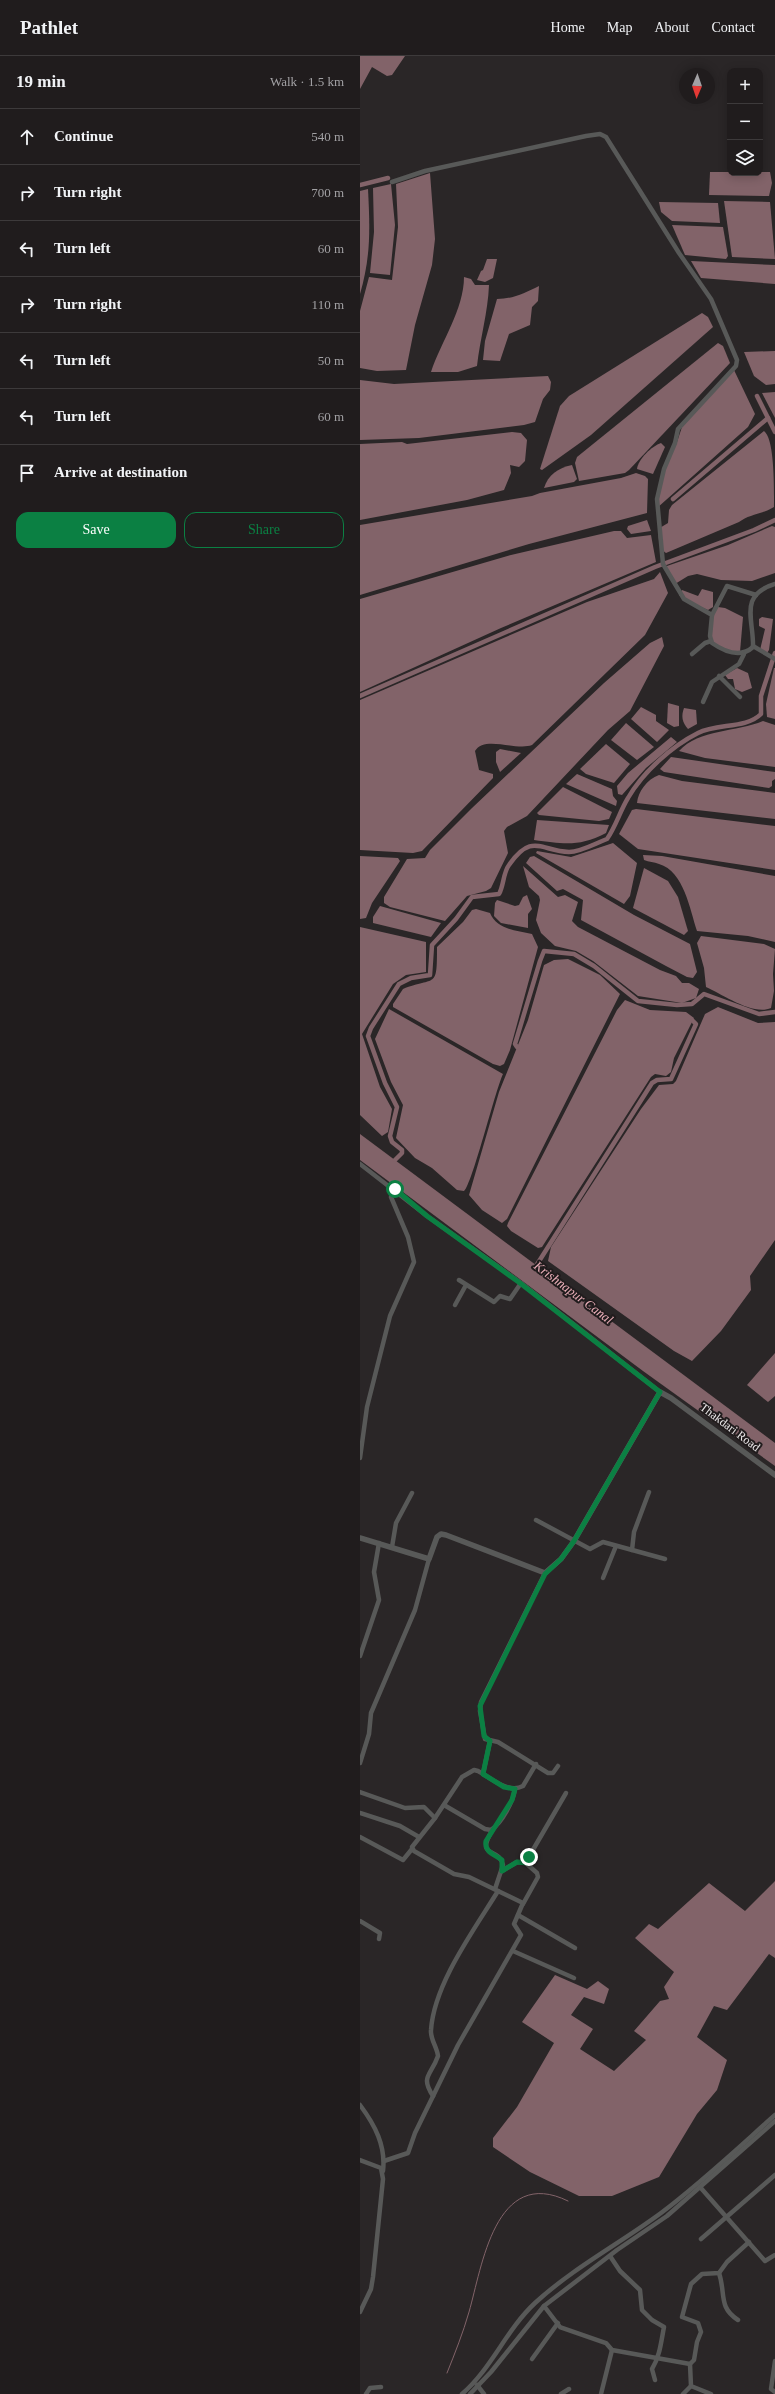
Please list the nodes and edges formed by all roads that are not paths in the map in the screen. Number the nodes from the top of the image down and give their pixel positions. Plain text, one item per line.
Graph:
1 (392, 182) dead end
2 (775, 584) edge
3 (756, 595) junction
4 (712, 615) junction
5 (711, 641) junction
6 (753, 646) junction
7 (692, 654) dead end
8 (744, 654) junction
9 (773, 658) edge
10 (719, 676) junction
11 (740, 697) dead end
12 (703, 702) dead end
13 (360, 1164) edge
14 (395, 1189) junction
15 (459, 1280) dead end
16 (520, 1283) junction
17 (466, 1285) junction
18 (455, 1305) dead end
19 (660, 1392) junction
20 (360, 1458) edge
21 (775, 1475) edge
22 (650, 1492) dead end
23 (412, 1493) dead end
24 (536, 1520) dead end
25 (360, 1538) edge
26 (574, 1541) junction
27 (379, 1543) junction
28 (616, 1546) junction
29 (392, 1547) junction
30 (632, 1550) junction
31 (429, 1559) junction
32 (664, 1559) dead end
33 (545, 1574) junction
34 (604, 1578) dead end
35 (360, 1656) edge
36 (490, 1741) junction
37 (360, 1763) edge
38 (536, 1764) junction
39 (558, 1766) dead end
40 (483, 1774) junction
41 (515, 1789) junction
42 (360, 1792) edge
43 (566, 1793) dead end
44 (444, 1805) junction
45 (360, 1813) edge
46 (435, 1818) junction
47 (494, 1828) junction
48 (360, 1837) edge
49 (419, 1837) junction
50 (412, 1849) junction
51 (527, 1863) junction
52 (502, 1871) junction
53 (496, 1890) junction
54 (523, 1904) junction
55 (518, 1915) junction
56 (360, 1921) edge
57 (379, 1939) dead end
58 (575, 1948) dead end
59 (513, 1951) junction
60 (574, 1978) dead end
61 (433, 2096) junction
62 (360, 2105) edge
63 (775, 2115) edge
64 (775, 2121) edge
65 (360, 2160) edge
66 (384, 2161) junction
67 (383, 2173) junction
68 (775, 2175) edge
69 (700, 2187) junction
70 (727, 2217) junction
71 (701, 2239) dead end
72 (749, 2242) junction
73 (775, 2255) edge
74 (610, 2256) junction
75 (719, 2273) junction
76 (544, 2306) junction
77 (360, 2312) edge
78 (738, 2320) dead end
79 (558, 2323) junction
80 (612, 2350) junction
81 (532, 2359) dead end
82 (657, 2360) junction
83 (775, 2361) edge
84 (690, 2364) junction
85 (655, 2380) dead end
86 (476, 2382) junction
87 (691, 2386) junction
88 (380, 2387) dead end
89 (478, 2387) junction
90 (569, 2389) dead end
91 (775, 2392) edge
92 (366, 2394) edge
93 (462, 2394) edge
94 (470, 2394) edge
95 (484, 2394) edge
96 (562, 2394) edge
97 (601, 2394) edge
98 (684, 2394) edge
99 (711, 2394) edge

1 - 4 street
2 - 3 street
3 - 4 street
3 - 6 street
4 - 5 street
5 - 7 street
5 - 8 street
6 - 8 street
6 - 9 street
8 - 10 street
10 - 11 street
10 - 12 street
13 - 14 street
14 - 16 street
14 - 20 street
15 - 17 street
16 - 17 street
16 - 19 street
17 - 18 street
19 - 21 street, Thakdari Road
19 - 26 street
22 - 30 street
23 - 29 street
24 - 26 street
25 - 27 street
26 - 28 street
26 - 33 street
27 - 29 street
27 - 35 street
28 - 30 street
28 - 34 street
29 - 31 street
30 - 32 street
31 - 33 street
31 - 37 street
33 - 36 street
36 - 38 street
36 - 40 street
38 - 39 street
38 - 41 street
40 - 41 street
40 - 44 street
41 - 47 street
42 - 46 street
43 - 51 street
44 - 46 street
44 - 47 street
45 - 49 street
46 - 49 street
47 - 52 street
48 - 50 street
49 - 50 street
50 - 53 street
51 - 52 street
51 - 54 street
52 - 53 street
53 - 54 street
53 - 61 street
54 - 55 street
55 - 58 street
55 - 59 street
56 - 57 street
59 - 60 street
59 - 61 street
61 - 66 street
62 - 66 street
63 - 86 street
64 - 69 street
65 - 67 street
66 - 67 street
67 - 77 street
68 - 70 street
69 - 70 street
69 - 74 street
70 - 71 street
70 - 72 street
72 - 73 street
72 - 75 street
74 - 76 street
74 - 82 street
75 - 78 street
75 - 84 street
76 - 79 street
76 - 89 street
79 - 80 street
79 - 81 street
80 - 82 street
80 - 97 street
82 - 84 street
82 - 85 street
83 - 91 street
84 - 87 street
86 - 89 street
86 - 93 street
87 - 98 street
87 - 99 street
88 - 92 street
89 - 94 street
89 - 95 street
90 - 96 street

